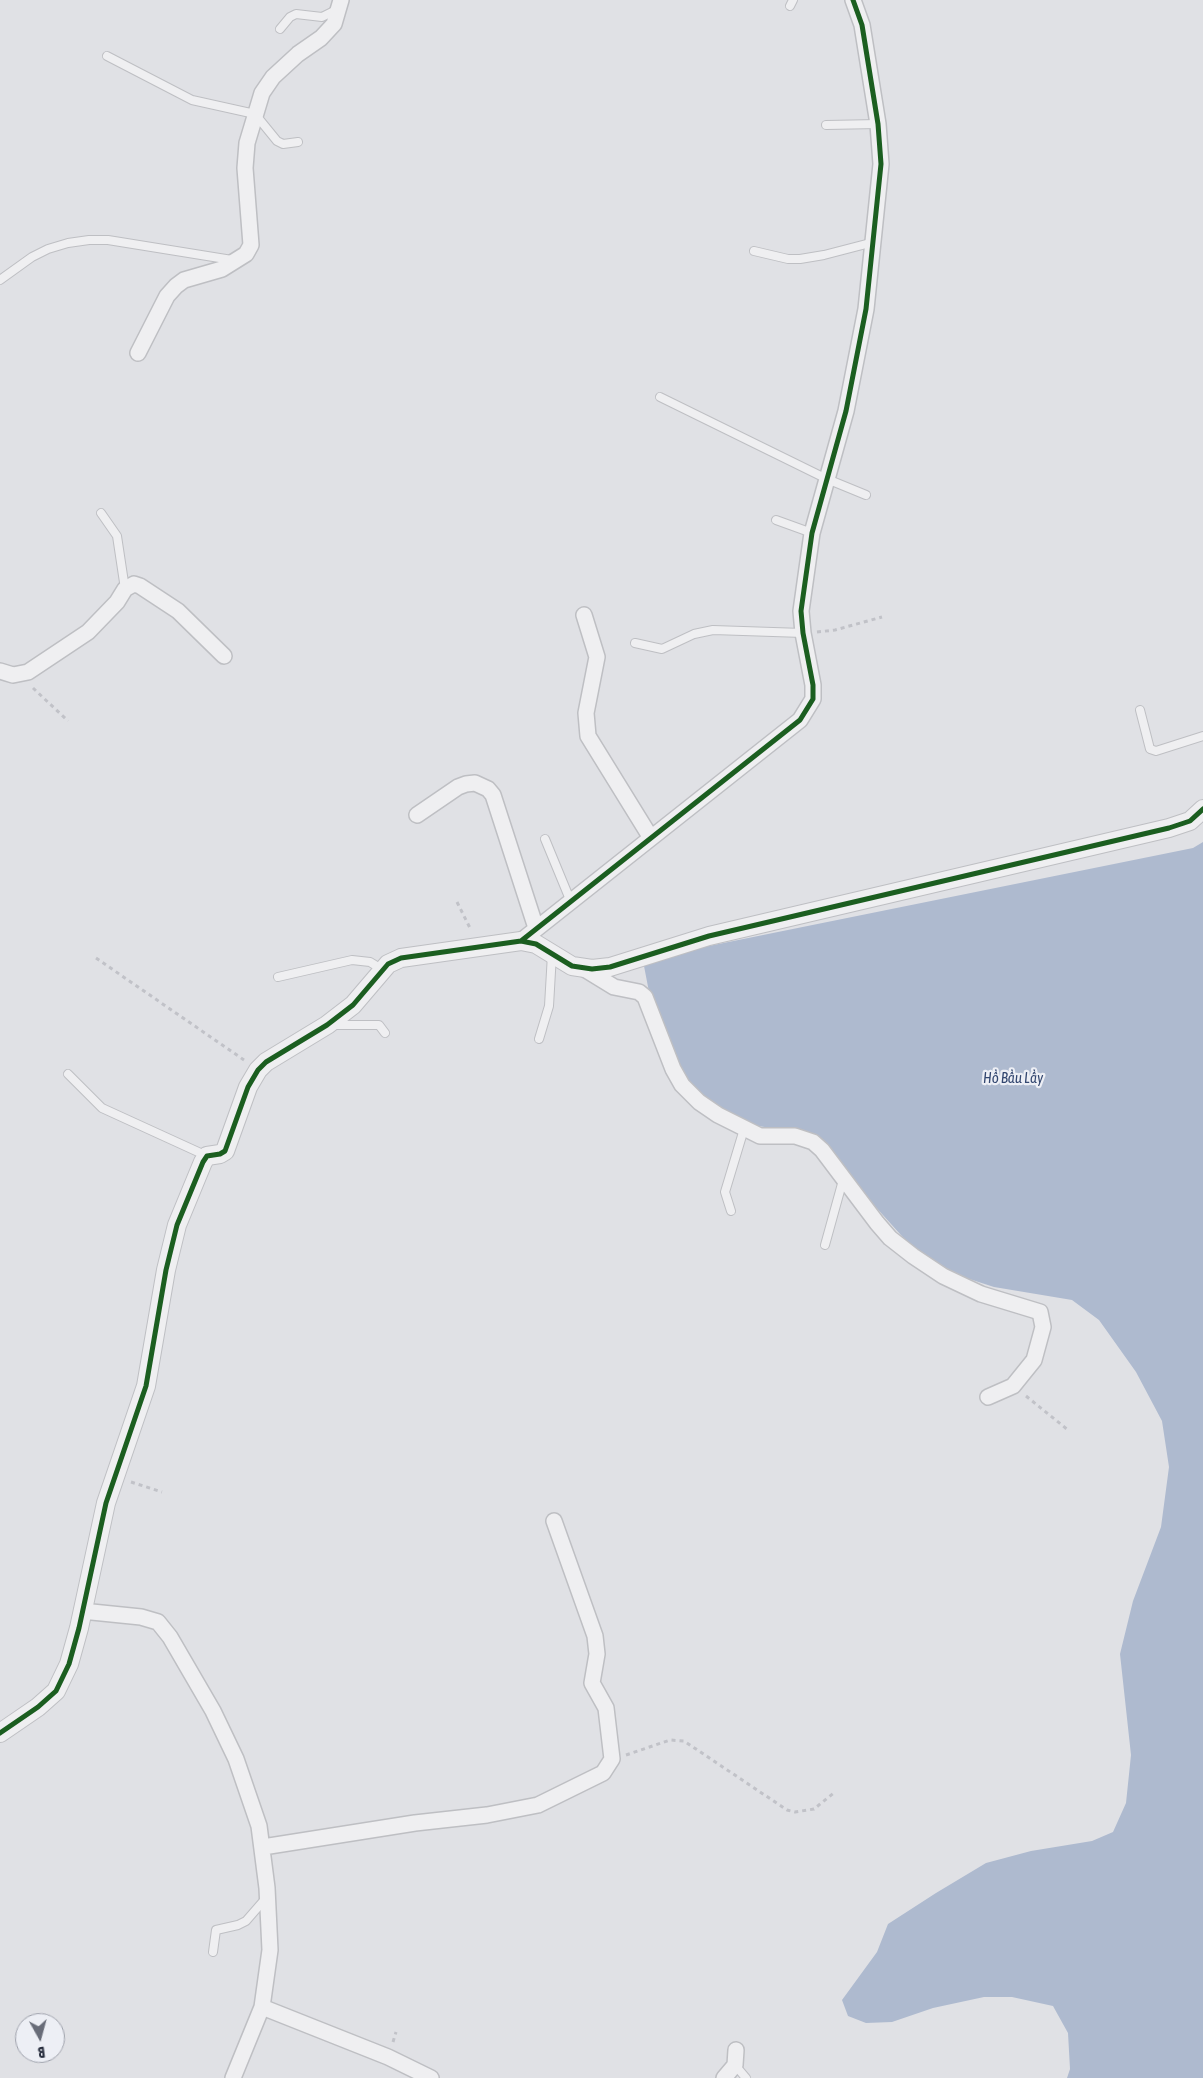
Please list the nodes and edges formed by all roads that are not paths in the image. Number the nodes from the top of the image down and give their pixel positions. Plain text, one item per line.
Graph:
1 (853, 0) edge
2 (341, 4) edge
3 (280, 29) dead end
4 (107, 56) dead end
5 (255, 114) junction
6 (878, 124) junction
7 (826, 125) dead end
8 (298, 142) dead end
9 (874, 242) junction
10 (754, 250) dead end
11 (237, 261) junction
12 (0, 280) edge
13 (138, 353) dead end
14 (660, 397) dead end
15 (827, 479) junction
16 (866, 495) dead end
17 (101, 513) dead end
18 (776, 520) dead end
19 (812, 534) junction
20 (125, 589) junction
21 (584, 615) dead end
22 (803, 633) junction
23 (635, 643) dead end
24 (224, 656) dead end
25 (0, 671) edge
26 (1140, 710) dead end
27 (1203, 736) edge
28 (1203, 809) edge
29 (417, 815) dead end
30 (651, 838) junction
31 (546, 840) dead end
32 (571, 902) junction
33 (536, 928) junction
34 (521, 941) junction
35 (552, 954) junction
36 (583, 968) junction
37 (383, 970) junction
38 (278, 977) dead end
39 (327, 1025) junction
40 (385, 1032) dead end
41 (538, 1039) dead end
42 (68, 1074) dead end
43 (744, 1129) junction
44 (208, 1156) junction
45 (843, 1180) junction
46 (731, 1211) dead end
47 (824, 1245) dead end
48 (988, 1397) dead end
49 (554, 1521) dead end
50 (82, 1611) junction
51 (0, 1733) edge
52 (263, 1847) junction
53 (268, 1896) junction
54 (213, 1952) dead end
55 (262, 2007) junction
56 (735, 2057) joint
57 (232, 2078) edge
58 (431, 2078) edge
59 (724, 2078) edge
60 (746, 2078) edge

1 - 6 street
2 - 3 lane
2 - 5 street
4 - 5 lane
5 - 8 lane
5 - 11 street
6 - 7 lane
6 - 9 street
9 - 10 lane
9 - 15 street
11 - 12 lane
11 - 13 street
14 - 15 lane
15 - 16 lane
15 - 19 street
17 - 20 lane
18 - 19 lane
19 - 22 street
20 - 24 street
20 - 25 street
21 - 30 street
22 - 23 lane
22 - 30 street
26 - 27 lane
28 - 36 street
29 - 33 street
30 - 32 street
31 - 32 lane
32 - 33 street
33 - 34 street
34 - 35 street
34 - 37 street
35 - 36 street
35 - 41 lane
36 - 43 street
37 - 38 lane
37 - 39 street
39 - 40 lane
39 - 44 street
42 - 44 lane
43 - 45 street
43 - 46 lane
44 - 50 street
45 - 47 lane
45 - 48 street
49 - 52 street
50 - 51 street
50 - 52 street
52 - 53 street
53 - 54 lane
53 - 55 street
55 - 57 street
55 - 58 street
56 - 59 street
56 - 60 lane

